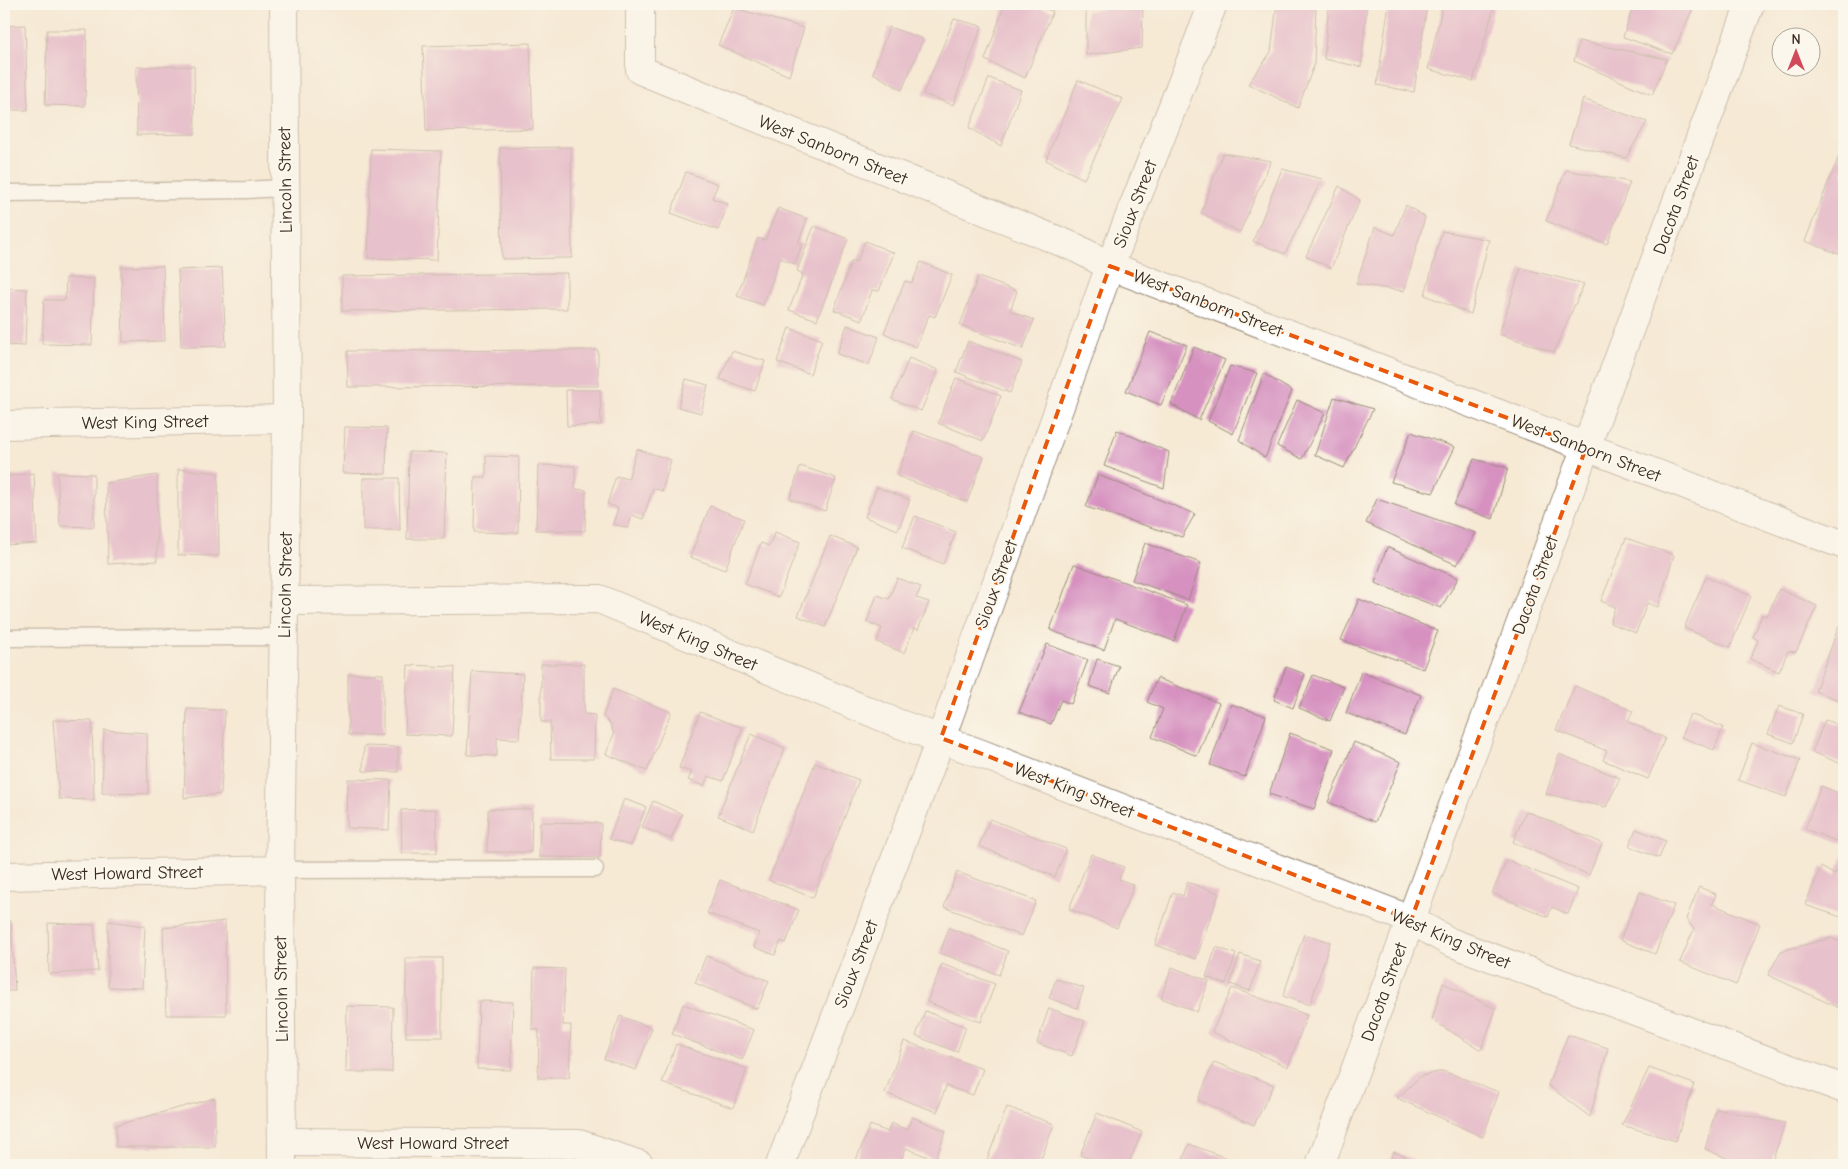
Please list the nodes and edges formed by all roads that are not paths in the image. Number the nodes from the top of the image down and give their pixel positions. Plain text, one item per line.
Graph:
1 (284, 4) edge
2 (640, 4) edge
3 (1213, 4) edge
4 (1750, 4) edge
5 (284, 188) junction
6 (4, 193) edge
7 (1110, 266) junction
8 (287, 419) junction
9 (4, 425) edge
10 (1586, 448) junction
11 (1844, 545) edge
12 (285, 602) junction
13 (284, 637) junction
14 (4, 638) edge
15 (941, 738) junction
16 (595, 869) dead end
17 (280, 870) junction
18 (4, 876) edge
19 (1410, 920) junction
20 (1844, 1089) edge
21 (282, 1154) edge
22 (640, 1165) edge
23 (780, 1165) edge
24 (1320, 1165) edge

1 - 5 street, Lincoln Street
2 - 7 street, West Sanborn Street
3 - 7 street, Sioux Street
4 - 10 street, Dacota Street
5 - 6 lane
5 - 8 street, Lincoln Street
7 - 10 street, West Sanborn Street
7 - 15 street, Sioux Street
8 - 9 street, West King Street
8 - 12 street, Lincoln Street
10 - 11 street, West Sanborn Street
10 - 19 street, Dacota Street
12 - 13 street, Lincoln Street
12 - 15 street, West King Street
13 - 14 lane
13 - 17 street, Lincoln Street
15 - 19 street, West King Street
15 - 23 street, Sioux Street
16 - 17 lane
17 - 18 street, West Howard Street
17 - 21 street, Lincoln Street
19 - 20 street, West King Street
19 - 24 street, Dacota Street
21 - 22 street, West Howard Street

